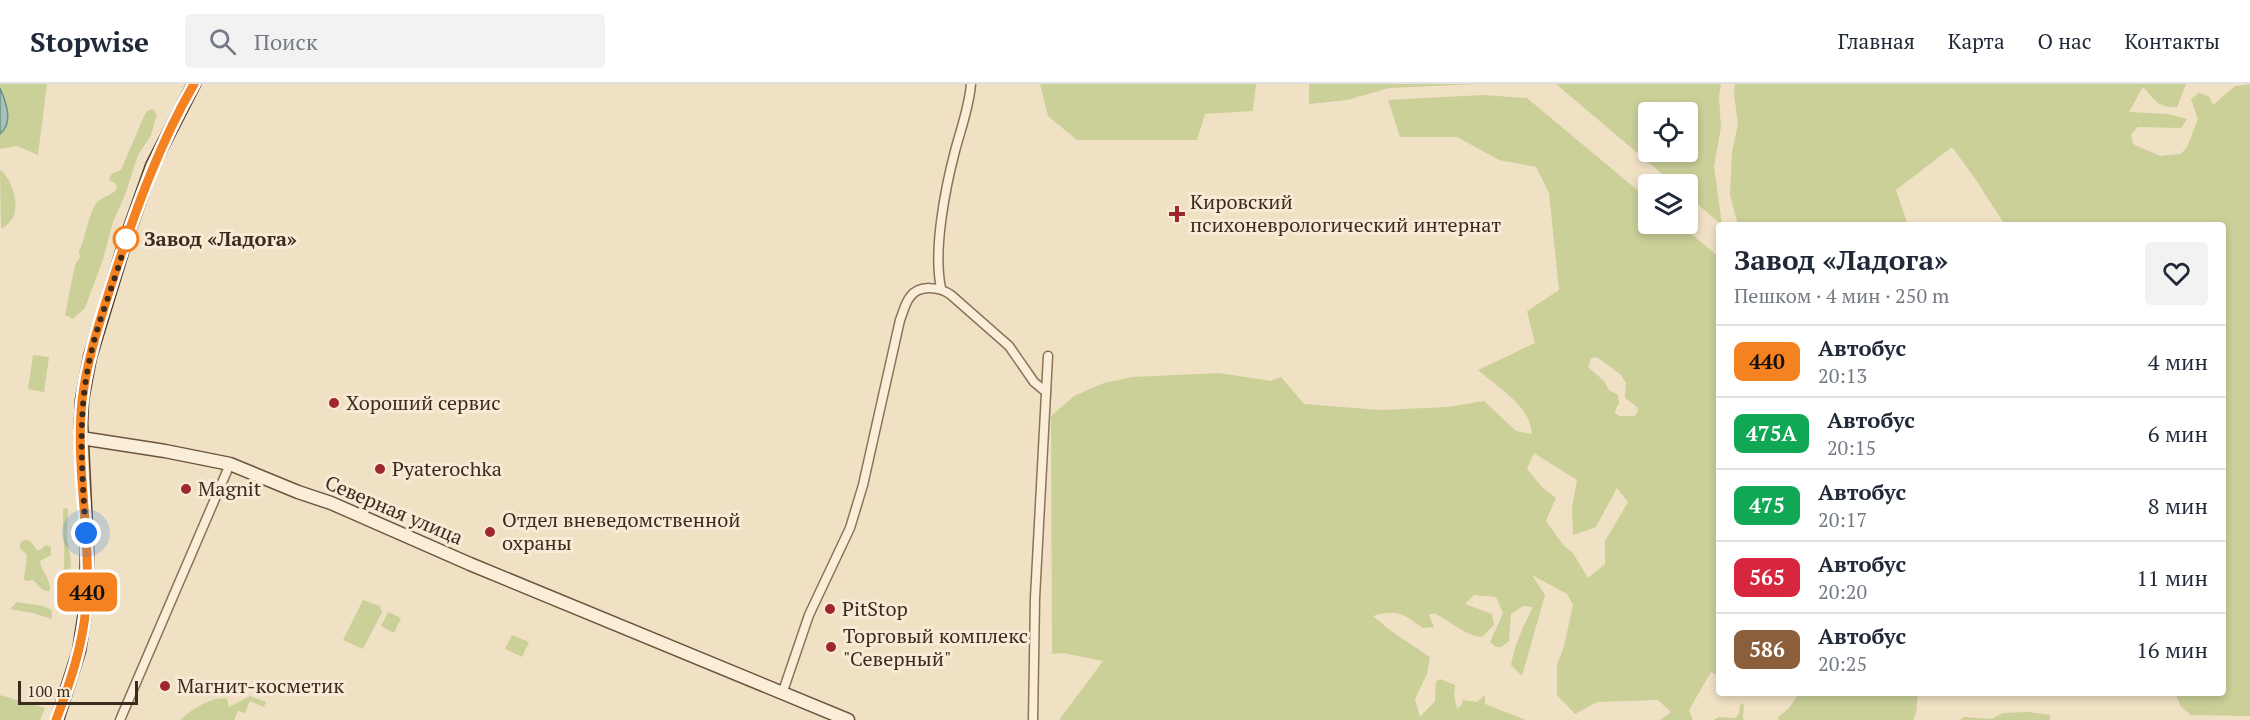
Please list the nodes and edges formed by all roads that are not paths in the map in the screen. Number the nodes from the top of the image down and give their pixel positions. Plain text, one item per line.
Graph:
1 (194, 84) edge
2 (971, 84) edge
3 (941, 288) junction
4 (1047, 356) dead end
5 (1046, 392) junction
6 (81, 438) junction
7 (230, 464) junction
8 (782, 694) junction
9 (57, 720) edge
10 (120, 720) edge
11 (848, 720) edge
12 (1033, 720) edge

1 - 6 main road
2 - 3 street
3 - 5 street
3 - 8 street
4 - 5 street
5 - 12 street
6 - 7 street, Северная улица
6 - 9 main road
7 - 8 street, Северная улица
7 - 10 street
8 - 11 street, Северная улица

